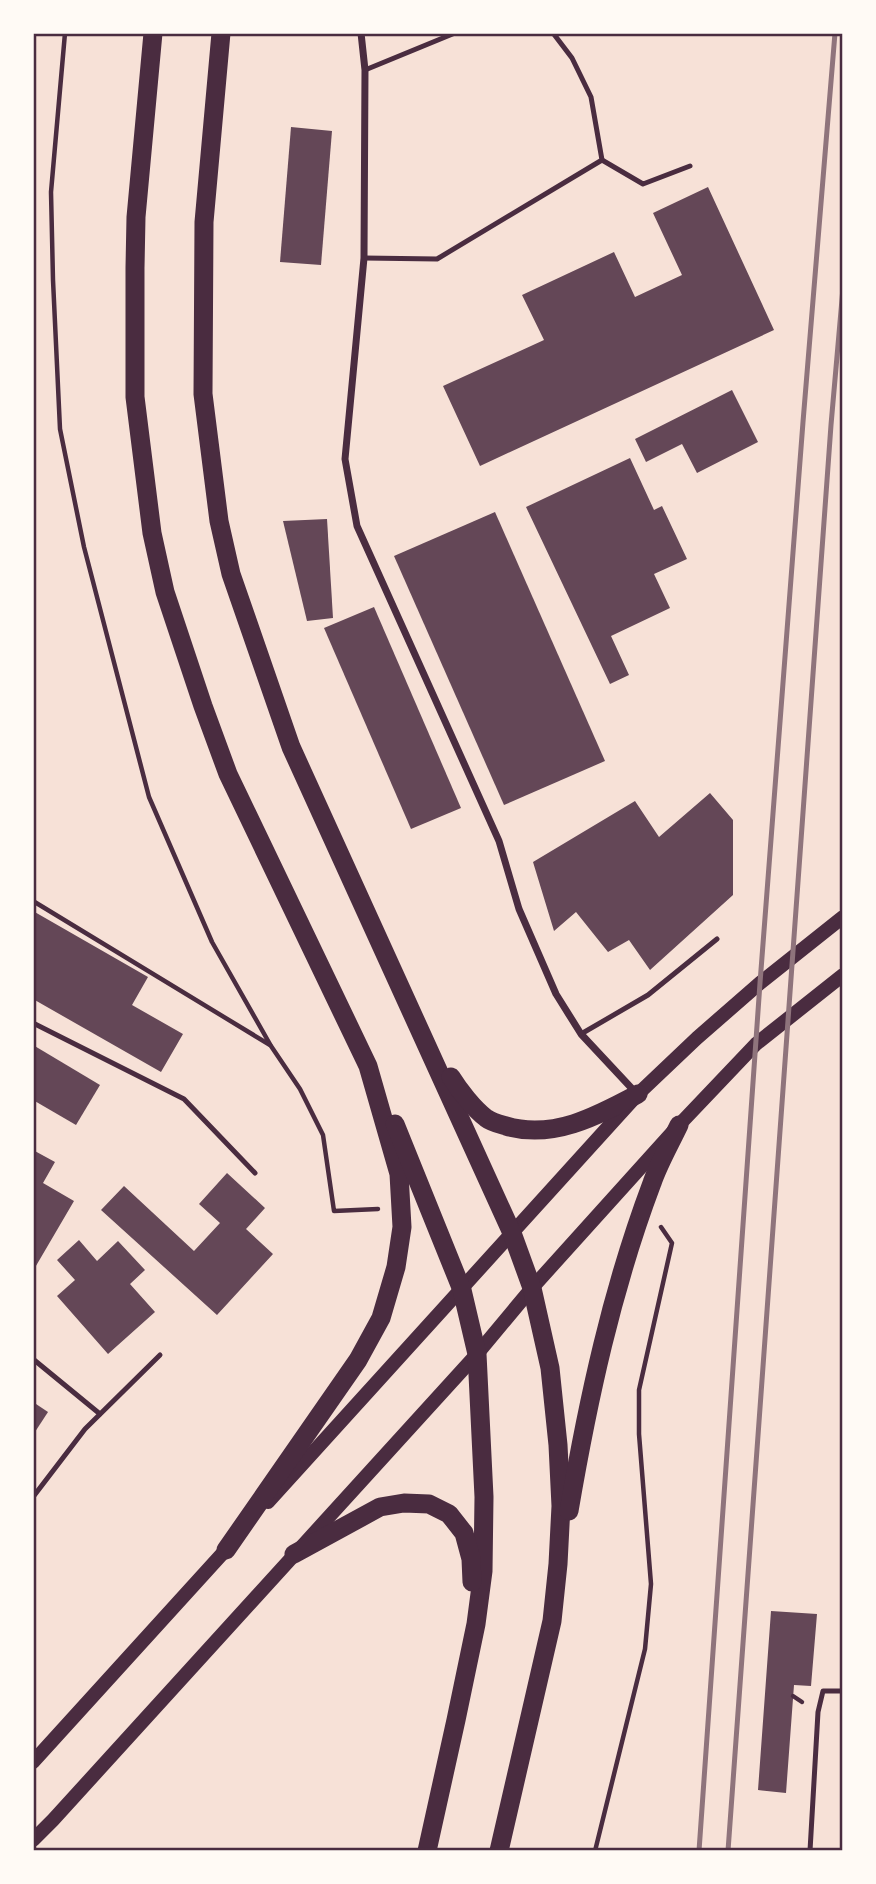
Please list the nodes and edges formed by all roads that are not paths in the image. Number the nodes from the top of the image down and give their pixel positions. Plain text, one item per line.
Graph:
1 (153, 33) edge
2 (221, 33) edge
3 (361, 33) edge
4 (455, 33) edge
5 (553, 33) edge
6 (365, 70) junction
7 (602, 160) junction
8 (690, 166) dead end
9 (364, 258) junction
10 (843, 917) edge
11 (717, 939) dead end
12 (843, 975) edge
13 (416, 1019) junction
14 (33, 1023) edge
15 (581, 1034) junction
16 (368, 1066) junction
17 (638, 1094) junction
18 (679, 1125) junction
19 (255, 1173) dead end
20 (512, 1233) junction
21 (532, 1288) junction
22 (462, 1290) junction
23 (160, 1354) dead end
24 (477, 1354) junction
25 (33, 1359) edge
26 (100, 1414) junction
27 (33, 1497) edge
28 (226, 1550) junction
29 (294, 1554) junction
30 (554, 1605) junction
31 (476, 1624) junction
32 (843, 1691) edge
33 (33, 1762) edge
34 (33, 1840) edge
35 (426, 1851) edge
36 (499, 1851) edge
37 (810, 1851) edge

1 - 16 highway
2 - 13 highway
3 - 6 street
4 - 6 lane
5 - 7 lane
6 - 9 street
7 - 8 lane
7 - 9 lane
9 - 15 street
10 - 17 main road
11 - 15 lane
12 - 18 main road
13 - 17 highway
13 - 20 highway
14 - 19 lane
15 - 17 street
16 - 22 highway
16 - 28 highway
17 - 20 main road
18 - 21 main road
18 - 30 highway
20 - 21 highway
20 - 22 main road
21 - 24 main road
21 - 30 highway
22 - 24 highway
22 - 28 main road
23 - 26 lane
24 - 29 main road
24 - 31 highway
25 - 26 lane
26 - 27 lane
28 - 33 main road
29 - 31 highway
29 - 34 main road
30 - 36 highway
31 - 35 highway
32 - 37 lane

